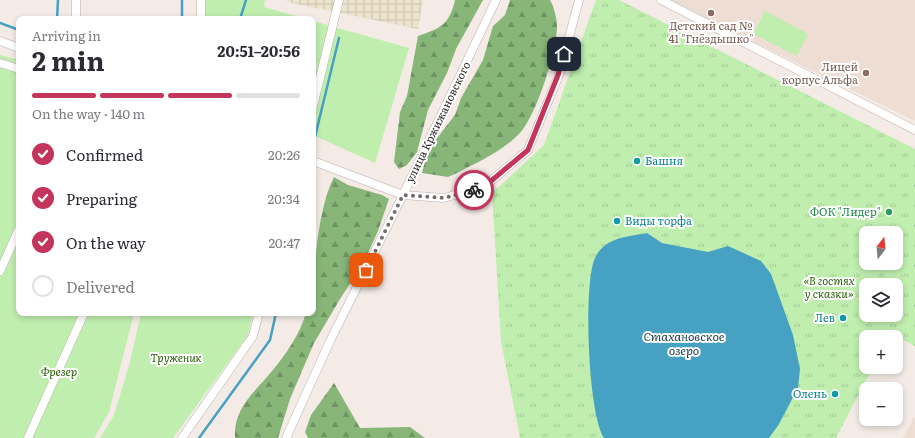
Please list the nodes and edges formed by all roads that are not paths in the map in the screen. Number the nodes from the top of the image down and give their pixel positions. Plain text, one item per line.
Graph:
1 (76, 0) edge
2 (201, 0) edge
3 (339, 0) edge
4 (496, 0) edge
5 (579, 0) edge
6 (661, 0) edge
7 (76, 16) edge
8 (201, 16) edge
9 (0, 41) edge
10 (16, 47) edge
11 (0, 62) edge
12 (16, 68) edge
13 (316, 94) edge
14 (915, 130) edge
15 (316, 162) edge
16 (403, 195) junction
17 (16, 236) edge
18 (0, 271) edge
19 (83, 316) edge
20 (258, 316) edge
21 (28, 438) edge
22 (182, 438) edge
23 (286, 438) edge

1 - 7 street
2 - 8 street
3 - 13 street
4 - 16 street, улица Кржижановского
5 - 16 street
6 - 14 street
9 - 10 street
11 - 12 street
15 - 16 street
16 - 23 street, улица Кржижановского
17 - 18 street
19 - 21 street
20 - 22 street

